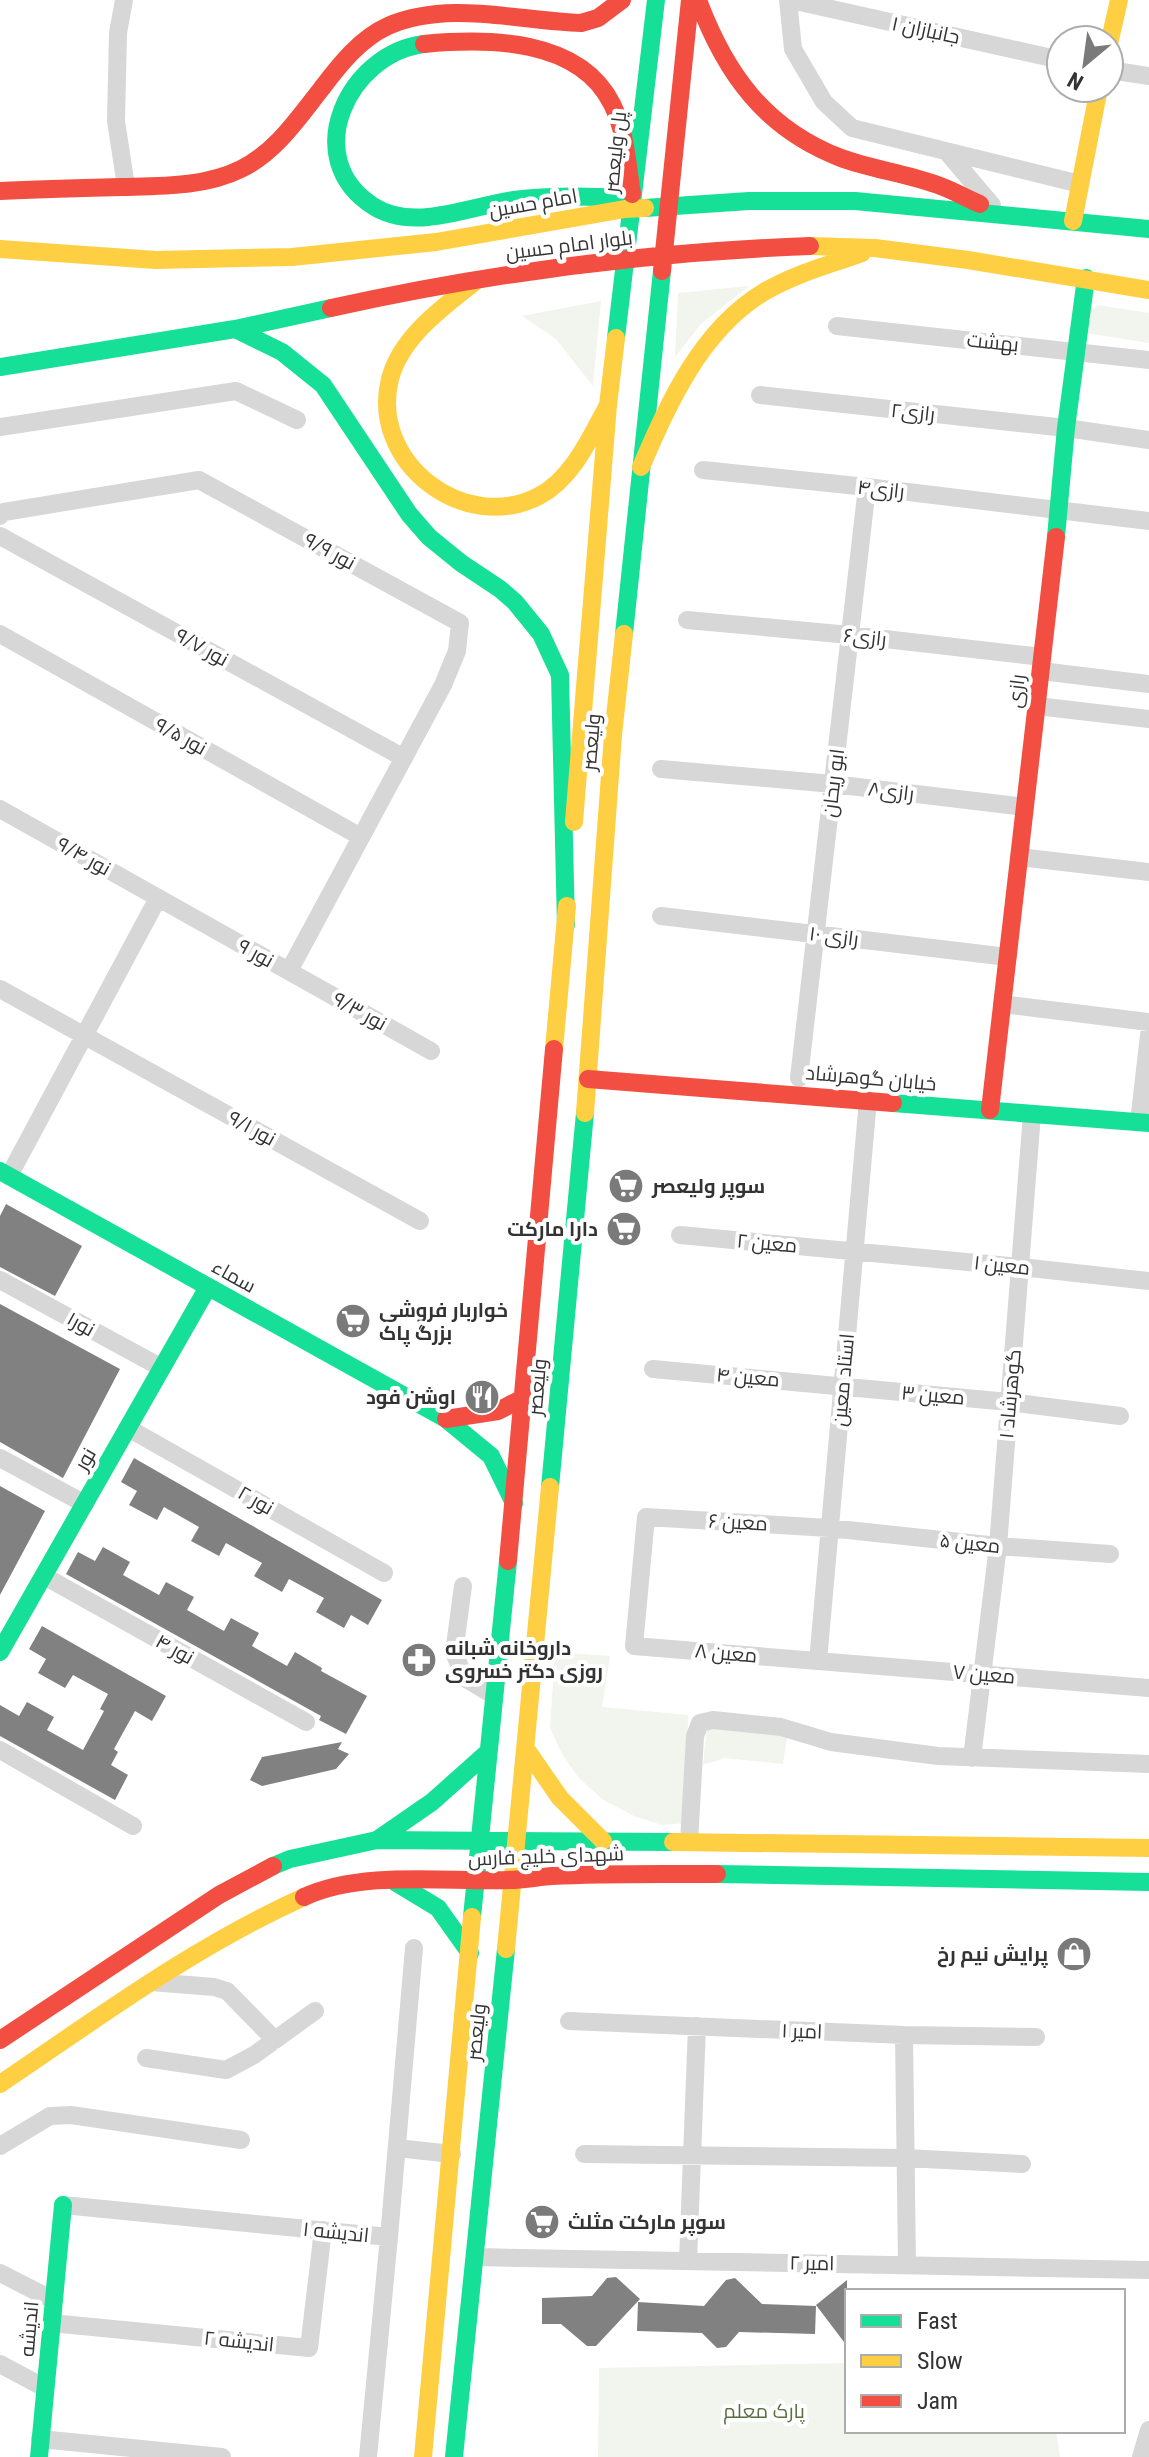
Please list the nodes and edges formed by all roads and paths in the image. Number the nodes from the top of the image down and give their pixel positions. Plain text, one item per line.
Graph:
1 (124, 0) edge
2 (622, 0) edge
3 (656, 0) edge
4 (690, 0) edge
5 (698, 0) edge
6 (790, 0) edge
7 (1119, 0) edge
8 (1114, 24) edge
9 (1045, 56) edge
10 (1125, 72) edge
11 (1149, 76) edge
12 (1096, 104) edge
13 (946, 151) junction
14 (1080, 184) junction
15 (126, 186) junction
16 (0, 191) edge
17 (632, 194) junction
18 (686, 204) junction
19 (999, 213) junction
20 (1073, 221) junction
21 (1149, 229) edge
22 (875, 248) junction
23 (0, 249) edge
24 (1086, 278) junction
25 (477, 280) junction
26 (1149, 290) edge
27 (837, 326) dead end
28 (618, 327) joint
29 (235, 329) junction
30 (1078, 351) junction
31 (1149, 360) edge
32 (0, 367) edge
33 (760, 395) dead end
34 (608, 405) junction
35 (297, 420) dead end
36 (0, 427) edge
37 (1066, 428) junction
38 (1149, 440) edge
39 (641, 467) junction
40 (703, 470) dead end
41 (867, 487) junction
42 (1059, 509) junction
43 (0, 516) edge
44 (1149, 521) edge
45 (0, 536) edge
46 (687, 620) dead end
47 (460, 623) joint
48 (0, 634) edge
49 (850, 635) junction
50 (1042, 664) junction
51 (1149, 684) edge
52 (1037, 706) junction
53 (1149, 719) edge
54 (404, 758) junction
55 (661, 769) dead end
56 (833, 784) junction
57 (1025, 807) junction
58 (5, 812) edge
59 (0, 832) edge
60 (361, 837) junction
61 (1019, 857) junction
62 (1149, 872) edge
63 (158, 898) junction
64 (661, 916) dead end
65 (566, 925) junction
66 (815, 934) junction
67 (1008, 957) junction
68 (289, 971) junction
69 (0, 989) edge
70 (1002, 1004) junction
71 (1149, 1022) edge
72 (84, 1035) junction
73 (1149, 1035) edge
74 (431, 1051) dead end
75 (799, 1078) dead end
76 (588, 1079) junction
77 (868, 1100) junction
78 (990, 1110) junction
79 (1032, 1114) junction
80 (1144, 1123) edge
81 (4, 1173) edge
82 (420, 1221) dead end
83 (680, 1235) dead end
84 (854, 1251) junction
85 (1021, 1267) junction
86 (0, 1280) edge
87 (1149, 1281) edge
88 (208, 1287) junction
89 (162, 1368) junction
90 (653, 1369) dead end
91 (842, 1386) junction
92 (523, 1398) junction
93 (1009, 1402) junction
94 (1120, 1416) dead end
95 (446, 1419) junction
96 (128, 1428) junction
97 (0, 1458) edge
98 (85, 1504) junction
99 (514, 1504) junction
100 (829, 1528) junction
101 (998, 1546) junction
102 (1110, 1554) dead end
103 (384, 1573) dead end
104 (44, 1576) junction
105 (463, 1586) dead end
106 (2, 1644) edge
107 (634, 1646) joint
108 (818, 1661) junction
109 (982, 1673) junction
110 (1149, 1688) edge
111 (493, 1695) junction
112 (306, 1722) dead end
113 (526, 1749) junction
114 (0, 1750) edge
115 (487, 1753) junction
116 (972, 1758) junction
117 (1149, 1764) edge
118 (133, 1826) dead end
119 (479, 1839) junction
120 (377, 1840) junction
121 (517, 1840) junction
122 (603, 1841) junction
123 (689, 1842) junction
124 (1149, 1848) edge
125 (389, 1880) junction
126 (512, 1880) junction
127 (475, 1881) junction
128 (1149, 1882) edge
129 (414, 1948) dead end
130 (470, 1953) junction
131 (151, 1982) junction
132 (315, 2011) dead end
133 (569, 2021) dead end
134 (697, 2026) junction
135 (904, 2035) junction
136 (1036, 2037) dead end
137 (0, 2040) edge
138 (275, 2040) junction
139 (146, 2058) dead end
140 (0, 2084) edge
141 (241, 2140) dead end
142 (0, 2146) edge
143 (397, 2148) junction
144 (452, 2154) junction
145 (584, 2154) dead end
146 (692, 2156) junction
147 (905, 2158) junction
148 (1022, 2164) dead end
149 (63, 2205) joint
150 (323, 2230) junction
151 (389, 2237) junction
152 (475, 2257) junction
153 (688, 2261) junction
154 (907, 2265) junction
155 (1149, 2270) edge
156 (0, 2273) edge
157 (53, 2300) junction
158 (51, 2323) junction
159 (0, 2364) edge
160 (45, 2388) junction
161 (1149, 2430) edge
162 (40, 2448) edge
163 (222, 2457) edge
164 (368, 2457) edge
165 (423, 2457) edge
166 (454, 2457) edge
167 (1141, 2457) edge

1 - 15 street
2 - 15 main road
3 - 17 main road, پل ولیعصر
4 - 39 main road, ولیعصر
5 - 19 main road
6 - 9 street, جانبازان ۱
6 - 13 street
7 - 8 main road
10 - 11 street
12 - 14 main road
13 - 14 street
13 - 19 street
14 - 20 main road
15 - 16 main road
17 - 18 main road
17 - 28 main road, پل ولیعصر
18 - 19 main road, امام حسین
18 - 23 main road, امام حسین
19 - 20 main road, امام حسین
20 - 21 main road
22 - 24 main road, بلوار امام حسین
22 - 25 main road, بلوار امام حسین
22 - 39 main road
24 - 26 main road, بلوار امام حسین
24 - 30 main road, رازی
25 - 29 main road, بلوار امام حسین
25 - 34 main road
27 - 30 street, بهشت
28 - 34 main road, ولیعصر
29 - 32 main road, بلوار امام حسین
29 - 65 main road
30 - 31 street, بهشت
30 - 37 main road, رازی
33 - 37 street, رازی۲
34 - 65 main road, ولیعصر
35 - 36 street
37 - 38 street, رازی۲
37 - 42 main road, رازی
39 - 76 main road, ولیعصر
40 - 41 street, رازی۴
41 - 42 street, رازی۴
41 - 49 street, ابو ریحان
42 - 44 street, رازی۴
42 - 50 main road, رازی
43 - 47 street, نور ۹/۹
45 - 54 street, نور ۹/۷
46 - 49 street, رازی۶
47 - 54 street, نور ۹
48 - 60 street, نور ۹/۵
49 - 50 street, رازی۶
49 - 56 street, ابو ریحان
50 - 51 street, رازی۶
50 - 52 main road, رازی
52 - 53 street
52 - 57 main road, رازی
54 - 60 street, نور ۹
55 - 56 street, رازی۸
56 - 57 street, رازی۸
56 - 66 street, ابو ریحان
57 - 61 main road, رازی
58 - 59 street
58 - 63 street, نور ۹/۴
60 - 68 street, نور ۹
61 - 62 street
61 - 67 main road, رازی
63 - 68 street, نور ۹
63 - 72 street
64 - 66 street, رازی ۱۰
65 - 92 main road, ولیعصر
66 - 67 street, رازی ۱۰
66 - 75 street, ابو ریحان
67 - 70 main road, رازی
68 - 74 street, نور ۹/۳
69 - 72 street, نور ۹/۱
70 - 71 street
70 - 78 main road, رازی
72 - 81 street
72 - 82 street, نور ۹/۱
73 - 80 street
76 - 77 main road, خیابان گوهرشاد
76 - 113 main road, ولیعصر
77 - 78 main road, خیابان گوهرشاد
77 - 84 street, استاد معین
78 - 79 main road, خیابان گوهرشاد
79 - 80 main road, خیابان گوهرشاد
79 - 85 street, گوهرشاد ۱
81 - 88 main road, سماء
83 - 84 street, معین ۲
84 - 85 street, معین ۱
84 - 91 street, استاد معین
85 - 87 street, معین ۱
85 - 93 street, گوهرشاد ۱
86 - 89 street, نور۱
88 - 89 main road, نور
88 - 95 main road, سماء
89 - 96 main road, نور
90 - 91 street, معین ۴
91 - 93 street, معین ۳
91 - 100 street, استاد معین
92 - 95 main road
92 - 99 main road, ولیعصر
93 - 94 street, معین ۳
93 - 101 street, گوهرشاد ۱
95 - 99 main road, سماء
96 - 98 main road, نور
96 - 103 street, نور ۲
97 - 98 street
98 - 104 main road, نور
99 - 111 main road, ولیعصر
100 - 101 street, معین ۵
100 - 107 street, معین ۶
100 - 108 street, استاد معین
101 - 102 street, معین ۵
101 - 109 street, گوهرشاد ۱
104 - 106 main road, نور
104 - 112 street, نور ۴
105 - 111 street
107 - 108 street, معین ۸
108 - 109 street, معین ۷
109 - 110 street, معین ۷
109 - 116 street, گوهرشاد ۱
111 - 115 main road, ولیعصر
113 - 121 main road, ولیعصر
113 - 122 main road
114 - 118 street
115 - 119 main road, ولیعصر
115 - 120 main road
116 - 117 street
116 - 123 street
119 - 120 main road, شهدای خلیج فارس
119 - 121 main road, شهدای خلیج فارس
119 - 127 main road, ولیعصر
120 - 137 main road, شهدای خلیج فارس
121 - 122 main road, شهدای خلیج فارس
121 - 126 main road, ولیعصر
122 - 123 main road, شهدای خلیج فارس
123 - 124 main road, شهدای خلیج فارس
125 - 127 main road, شهدای خلیج فارس
125 - 130 main road
125 - 131 main road, شهدای خلیج فارس
126 - 127 main road, شهدای خلیج فارس
126 - 128 main road, شهدای خلیج فارس
126 - 152 main road, ولیعصر
127 - 130 main road, ولیعصر
129 - 143 street
130 - 144 main road, ولیعصر
131 - 138 street
131 - 140 main road, شهدای خلیج فارس
132 - 138 street
133 - 134 street, امیر ۱
134 - 135 street, امیر ۱
134 - 146 street
135 - 136 street, امیر ۱
135 - 147 street
138 - 139 street
141 - 142 street
143 - 144 street
143 - 151 street
144 - 165 main road, ولیعصر
145 - 146 street
146 - 147 street
146 - 153 street
147 - 148 street
147 - 154 street
149 - 150 street, اندیشه ۱
149 - 157 main road, اندیشه
150 - 151 street, اندیشه ۱
150 - 158 street, اندیشه ۲
151 - 164 street, اندیشه ۱
152 - 153 street, امیر ۲
152 - 166 main road, ولیعصر
153 - 154 street, امیر ۲
154 - 155 street, امیر ۲
156 - 157 street
157 - 158 main road, اندیشه
158 - 160 main road, اندیشه
159 - 160 street
160 - 162 main road, اندیشه
161 - 167 street
162 - 163 street

